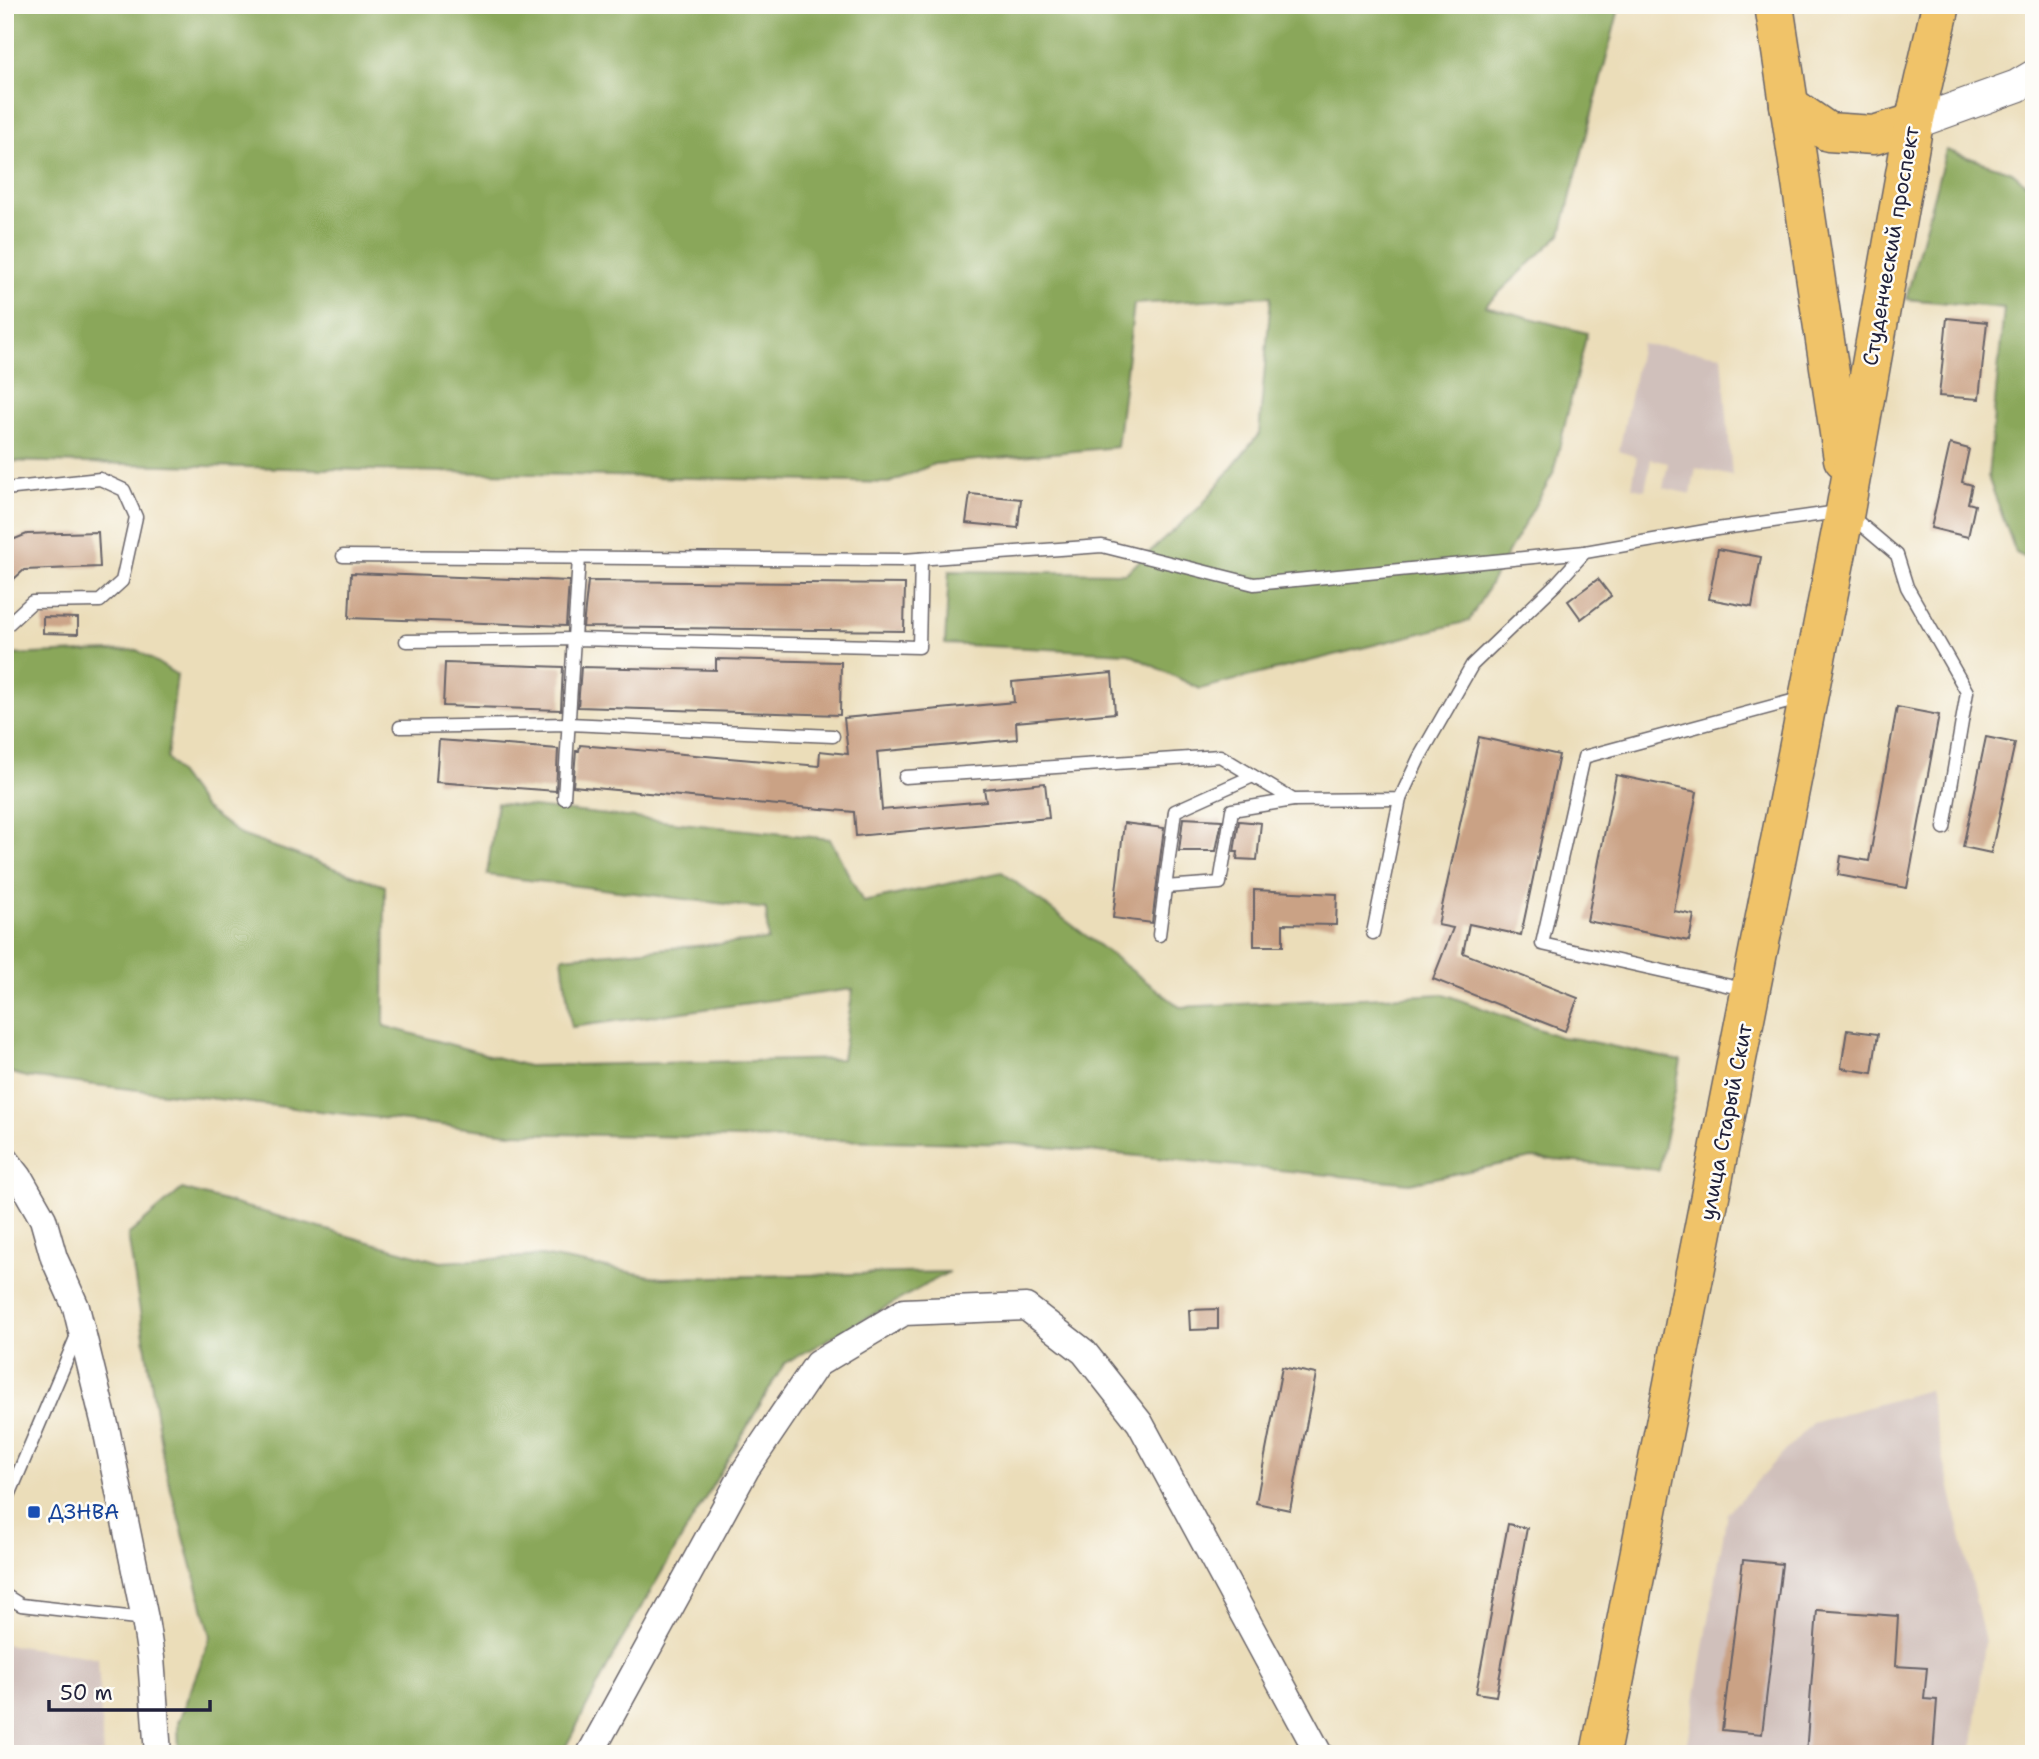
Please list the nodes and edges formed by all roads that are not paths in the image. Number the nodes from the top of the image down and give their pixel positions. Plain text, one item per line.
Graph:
1 (1774, 5) edge
2 (1941, 5) edge
3 (2034, 76) edge
4 (1789, 105) junction
5 (1914, 123) junction
6 (5, 489) edge
7 (1846, 500) junction
8 (1585, 552) junction
9 (343, 556) dead end
10 (579, 558) junction
11 (921, 559) junction
12 (5, 627) edge
13 (575, 639) junction
14 (406, 641) dead end
15 (1809, 696) junction
16 (569, 724) junction
17 (400, 727) dead end
18 (833, 736) dead end
19 (1253, 776) junction
20 (905, 777) dead end
21 (564, 798) dead end
22 (1400, 799) junction
23 (1293, 800) junction
24 (1944, 828) dead end
25 (1165, 887) junction
26 (1373, 933) dead end
27 (1159, 935) dead end
28 (1752, 991) junction
29 (5, 1159) edge
30 (81, 1326) junction
31 (5, 1505) edge
32 (5, 1595) edge
33 (145, 1619) junction
34 (158, 1754) edge
35 (590, 1754) edge
36 (1319, 1754) edge
37 (1600, 1754) edge

1 - 4 highway
2 - 5 highway, Студенческий проспект
3 - 5 street
4 - 5 highway
4 - 7 highway
5 - 7 highway, Студенческий проспект
6 - 12 lane
7 - 8 lane
7 - 15 highway, улица Старый Скит
7 - 24 lane
8 - 11 lane
8 - 22 lane
9 - 10 lane
10 - 11 lane
10 - 13 lane
11 - 13 lane
13 - 14 lane
13 - 16 lane
15 - 28 highway, улица Старый Скит
15 - 28 lane
16 - 17 lane
16 - 18 lane
16 - 21 lane
19 - 20 lane
19 - 23 lane
19 - 25 lane
22 - 23 lane
22 - 26 lane
23 - 25 lane
25 - 27 lane
28 - 37 highway, улица Старый Скит
29 - 30 street
30 - 31 lane
30 - 33 street
32 - 33 lane
33 - 34 street
35 - 36 street

